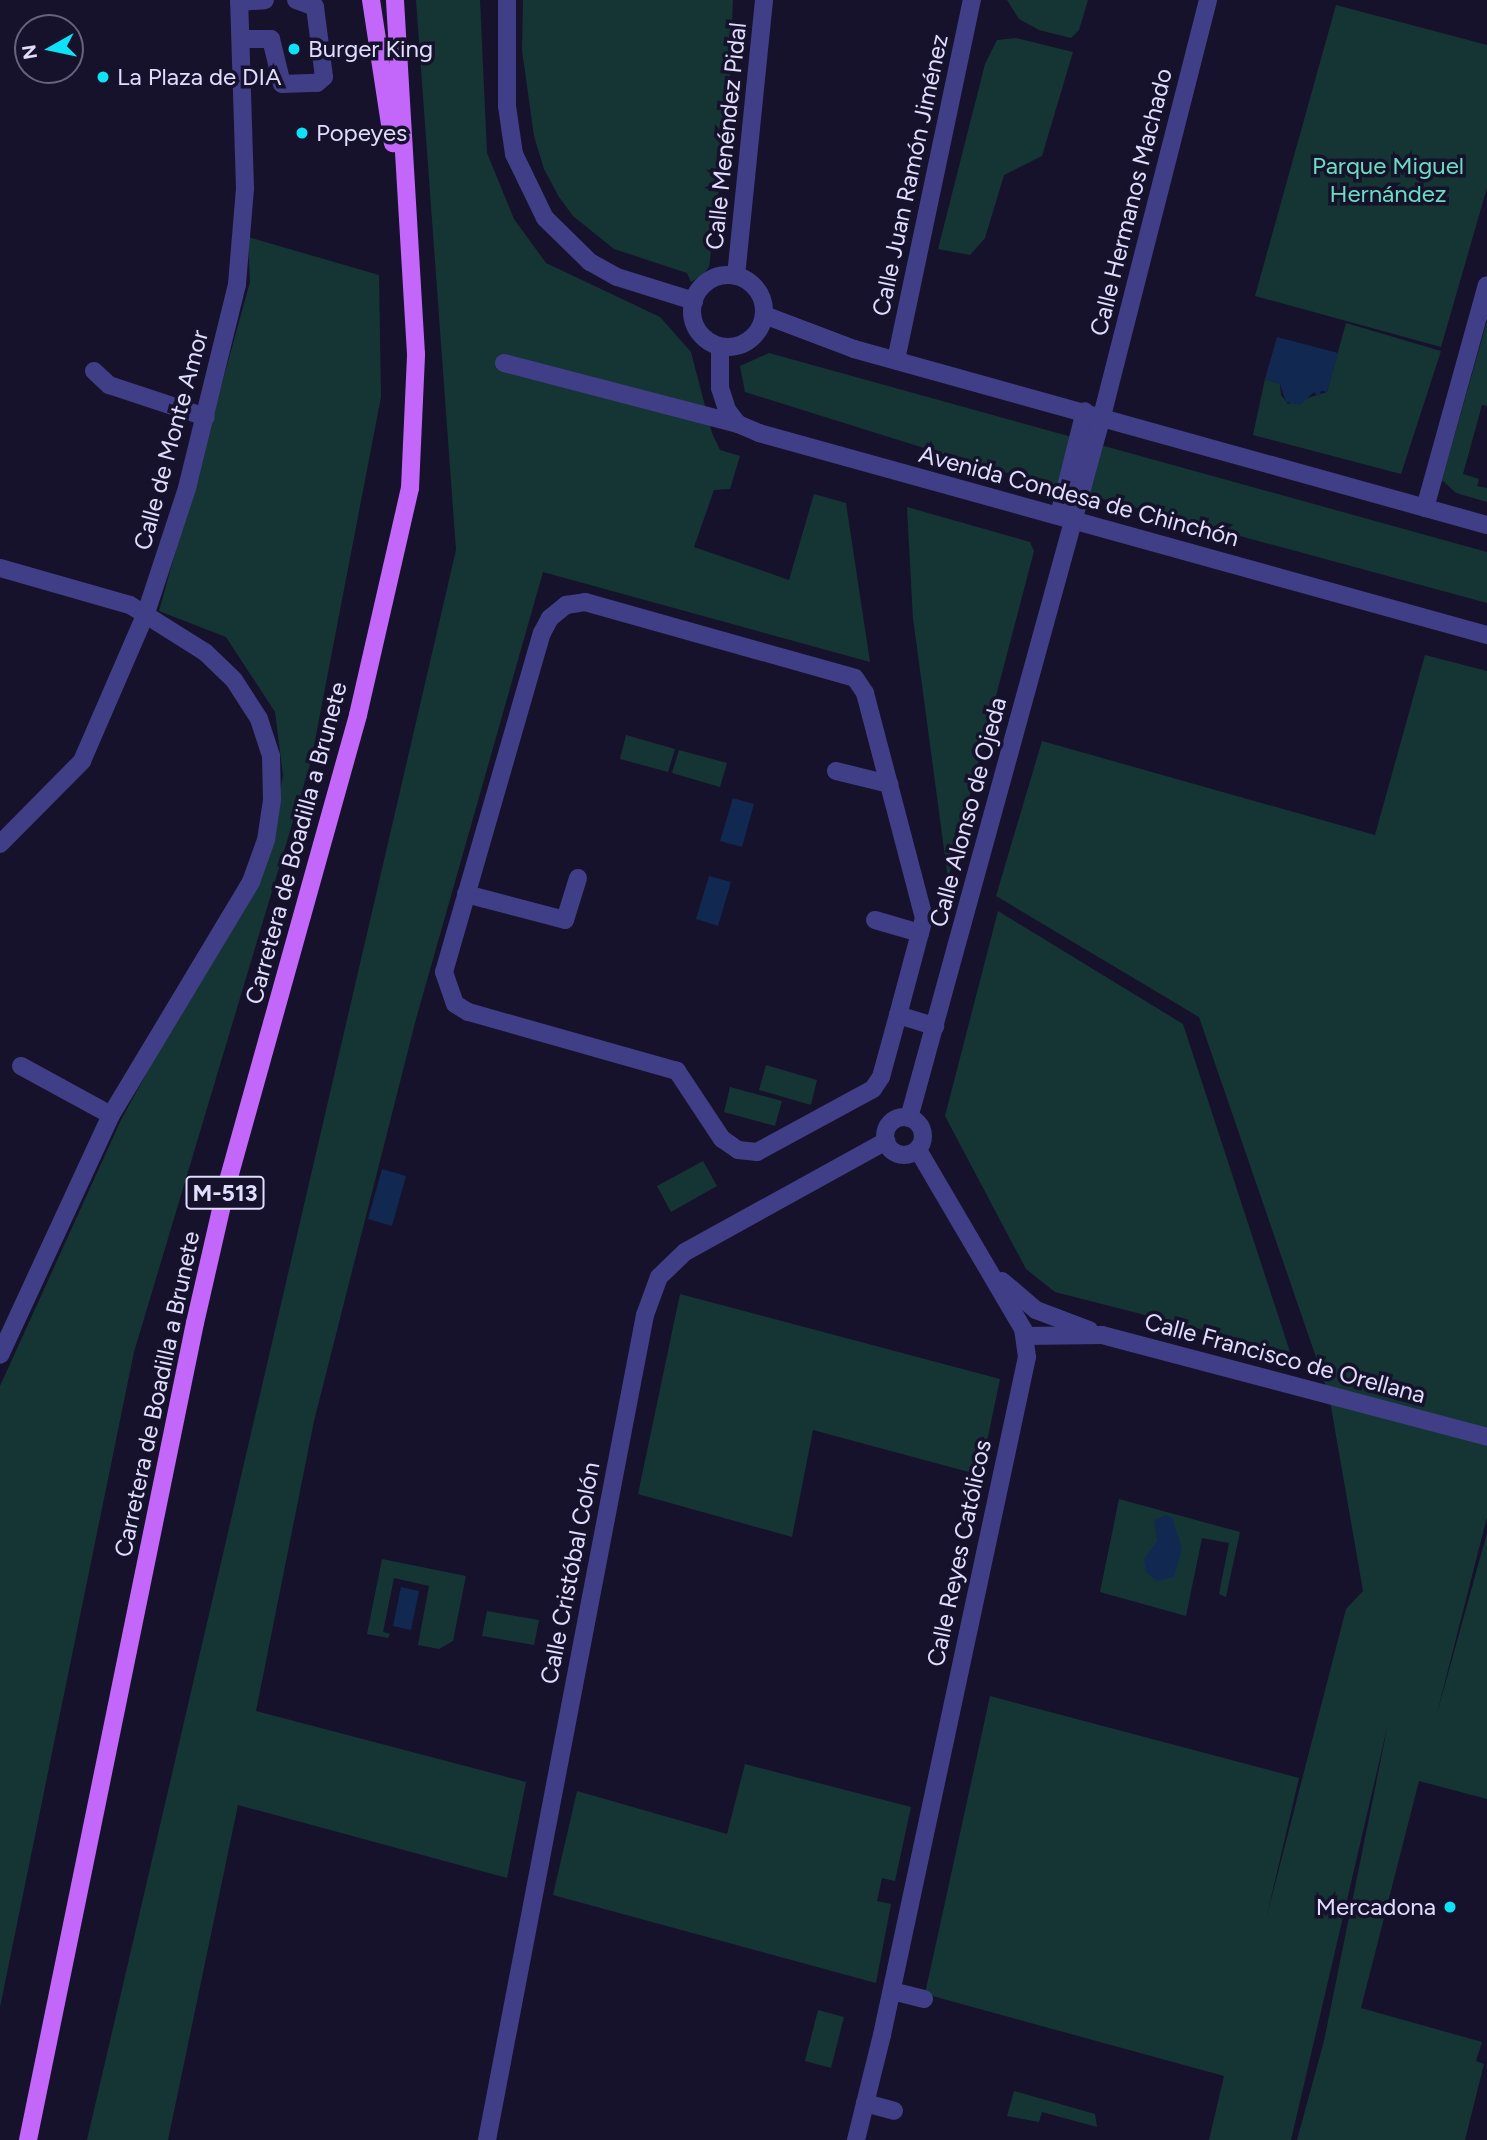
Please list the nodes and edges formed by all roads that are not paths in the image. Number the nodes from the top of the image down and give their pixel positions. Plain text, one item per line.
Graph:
1 (265, 0) edge
2 (296, 0) edge
3 (371, 0) edge
4 (395, 0) edge
5 (508, 0) edge
6 (764, 0) edge
7 (972, 0) edge
8 (1208, 0) edge
9 (239, 1) edge
10 (243, 39) junction
11 (410, 251) junction
12 (736, 276) junction
13 (1487, 285) edge
14 (694, 301) junction
15 (764, 315) junction
16 (720, 347) junction
17 (896, 360) junction
18 (505, 363) dead end
19 (94, 371) dead end
20 (1094, 414) junction
21 (206, 418) junction
22 (738, 424) junction
23 (1425, 508) junction
24 (1066, 517) junction
25 (1487, 525) edge
26 (0, 568) edge
27 (146, 614) junction
28 (1487, 635) edge
29 (836, 771) dead end
30 (889, 784) junction
31 (0, 844) edge
32 (578, 878) dead end
33 (466, 894) junction
34 (875, 920) dead end
35 (920, 933) junction
36 (898, 1015) junction
37 (935, 1026) junction
38 (21, 1066) dead end
39 (111, 1115) junction
40 (909, 1118) junction
41 (886, 1141) junction
42 (918, 1150) junction
43 (993, 1274) junction
44 (1056, 1320) junction
45 (1024, 1333) junction
46 (1102, 1335) junction
47 (1069, 1336) junction
48 (0, 1355) edge
49 (1020, 1384) junction
50 (1487, 1437) edge
51 (892, 1991) junction
52 (924, 1999) dead end
53 (865, 2103) junction
54 (894, 2111) dead end
55 (28, 2140) edge
56 (487, 2140) edge
57 (856, 2140) edge

1 - 9 street
2 - 10 street
3 - 11 main road, Carretera de Boadilla a Brunete / M-513
4 - 11 main road, Carretera de Boadilla a Brunete / M-513
5 - 14 street
6 - 12 street, Calle Menéndez Pidal
7 - 17 street, Calle Juan Ramón Jiménez
8 - 20 street, Calle Hermanos Machado
9 - 10 street, Calle de Monte Amor
10 - 21 street, Calle de Monte Amor
11 - 55 main road, Carretera de Boadilla a Brunete / M-513
12 - 14 street
12 - 15 street
13 - 23 street
14 - 16 street
15 - 16 street
15 - 17 street
16 - 22 street
17 - 20 street
18 - 22 street, Avenida Condesa de Chinchón
19 - 21 street
20 - 23 street
20 - 24 street, Calle Hermanos Machado
21 - 27 street, Calle de Monte Amor
22 - 24 street, Avenida Condesa de Chinchón
23 - 25 street
24 - 28 street, Avenida Condesa de Chinchón
24 - 37 street, Calle Alonso de Ojeda
26 - 27 street
27 - 31 street, Calle de Monte Amor
27 - 39 street
29 - 30 street
30 - 33 street
30 - 35 street
32 - 33 street
33 - 36 street
34 - 35 street
35 - 36 street
36 - 37 street
37 - 40 street, Calle Alonso de Ojeda
38 - 39 street
39 - 48 street
40 - 41 street
40 - 42 street
41 - 42 street
41 - 56 street, Calle Cristóbal Colón
42 - 43 street
43 - 44 street
43 - 45 street
44 - 45 street
44 - 46 street
45 - 47 street, Calle Francisco de Orellana
45 - 49 street, Calle Reyes Católicos
46 - 47 street, Calle Francisco de Orellana
46 - 50 street, Calle Francisco de Orellana
47 - 49 street
49 - 51 street, Calle Reyes Católicos
51 - 52 street
51 - 53 street, Calle Reyes Católicos
53 - 54 street
53 - 57 street, Calle Reyes Católicos

